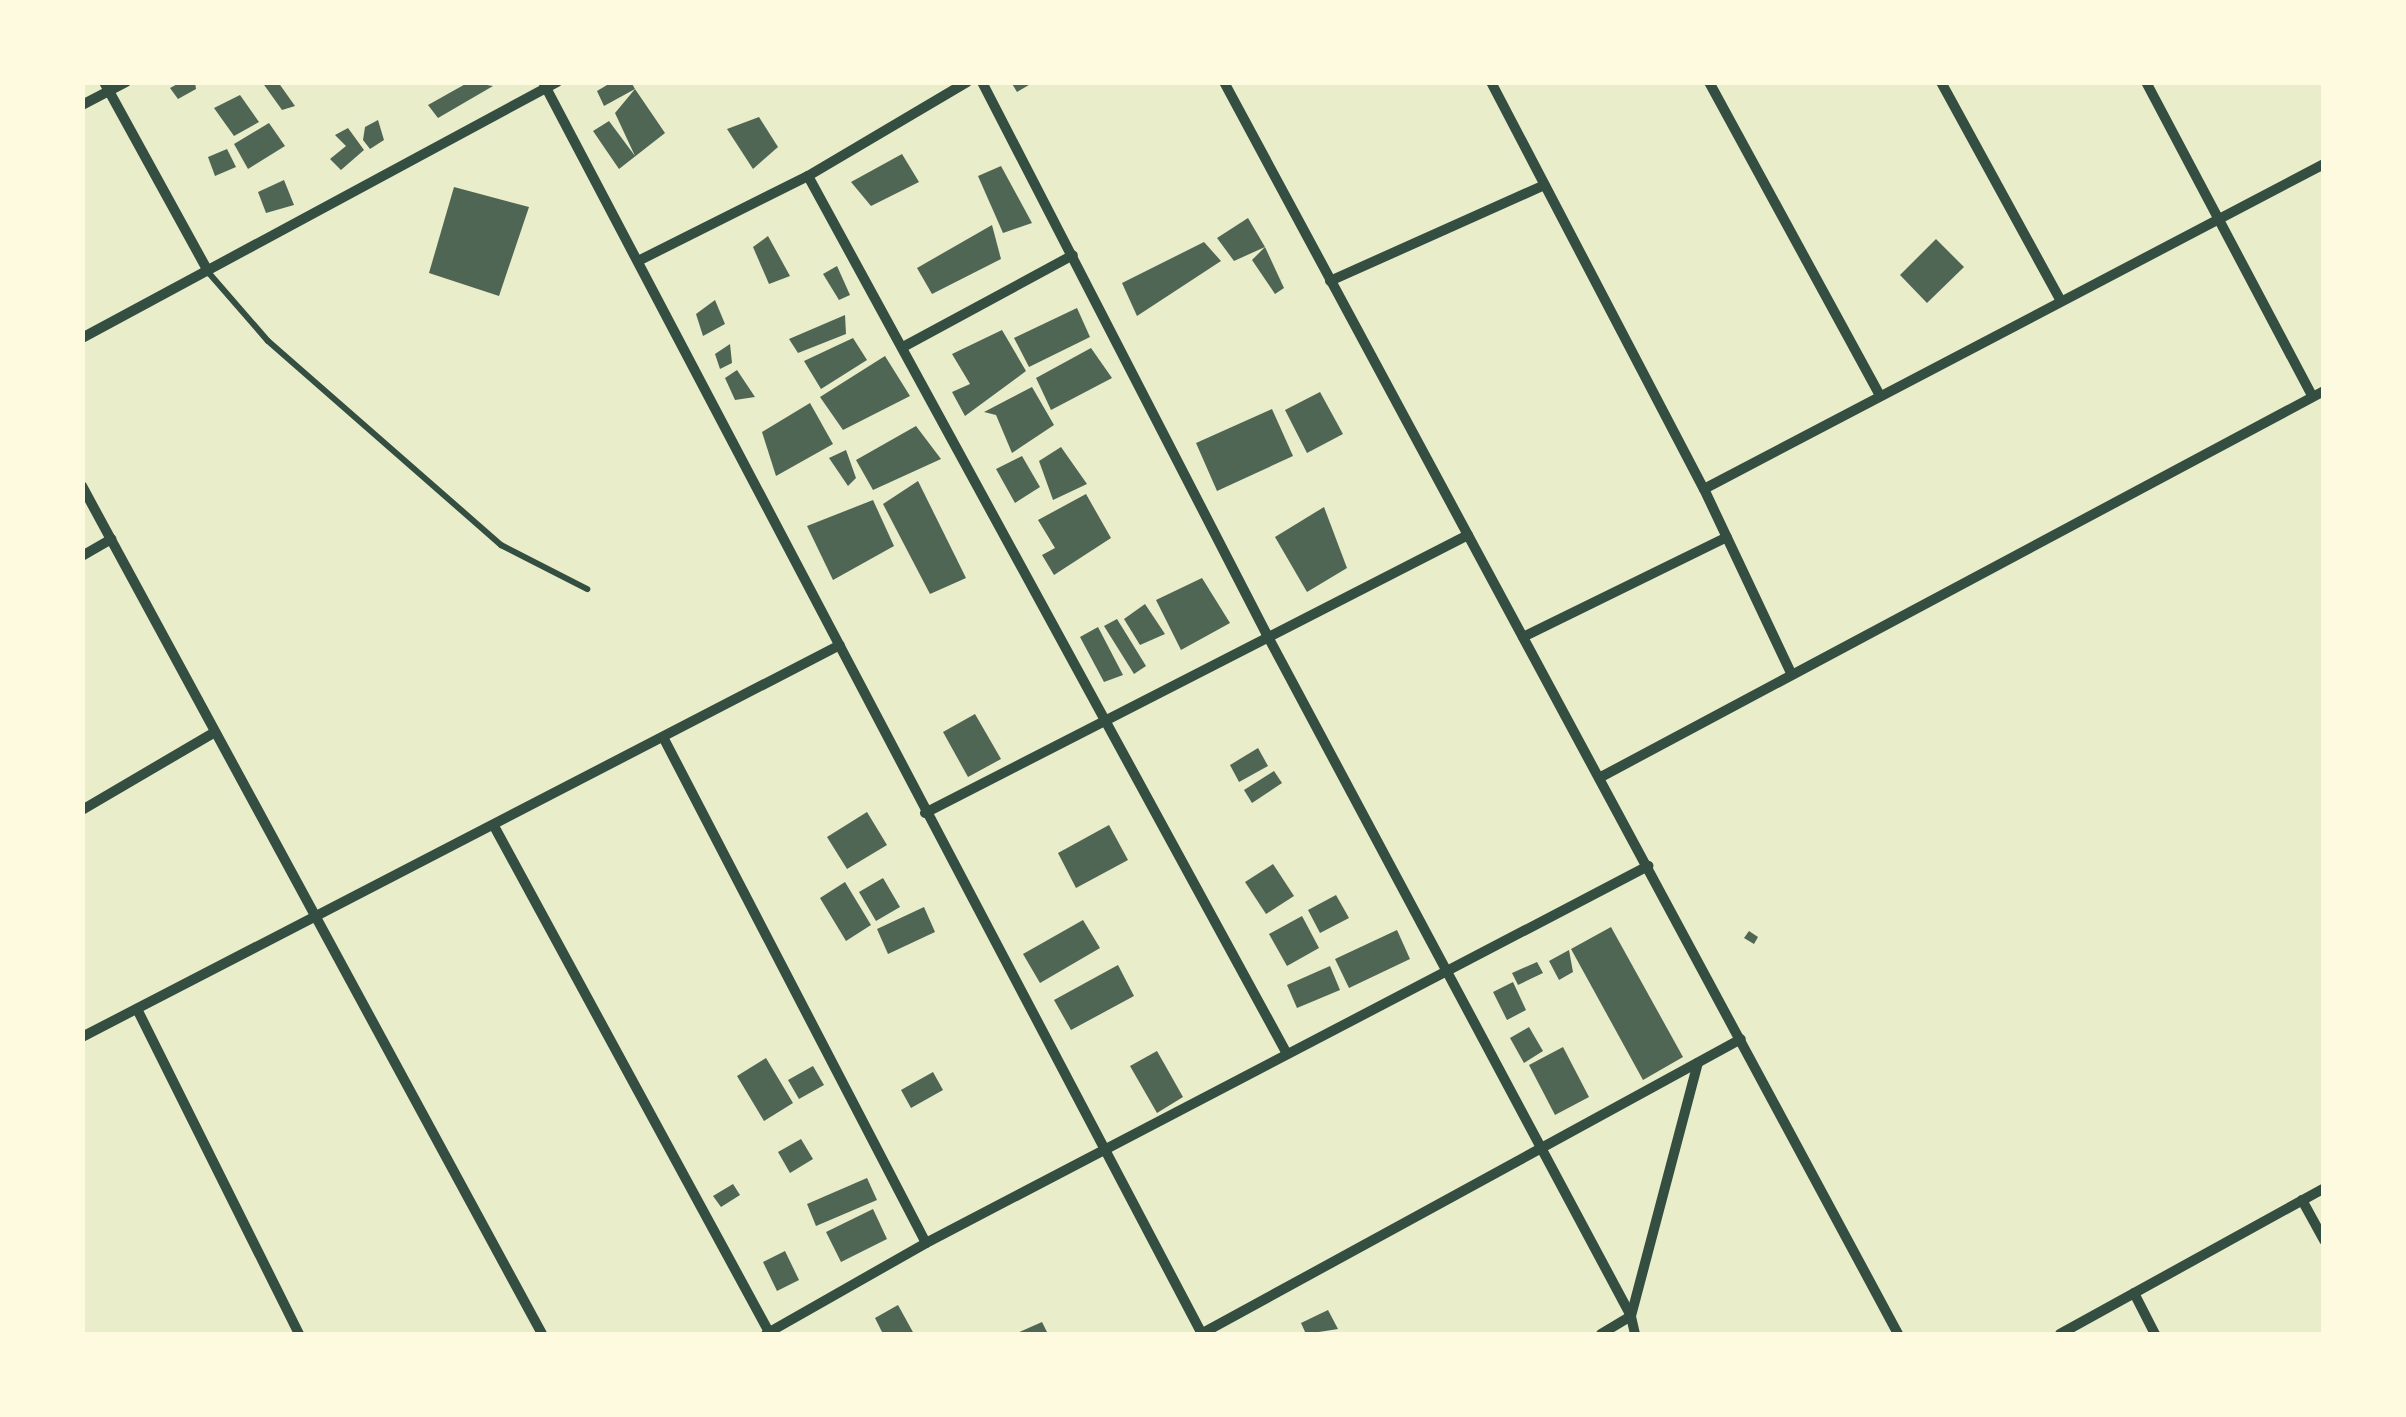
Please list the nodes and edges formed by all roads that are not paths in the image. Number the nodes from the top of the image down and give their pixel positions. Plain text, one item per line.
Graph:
1 (126, 82) edge
2 (967, 82) edge
3 (982, 82) edge
4 (1224, 82) edge
5 (1492, 82) edge
6 (1709, 82) edge
7 (1941, 82) edge
8 (2146, 82) edge
9 (549, 84) edge
10 (106, 87) edge
11 (82, 104) edge
12 (2324, 164) edge
13 (808, 176) junction
14 (1545, 184) junction
15 (2219, 221) junction
16 (1073, 254) junction
17 (638, 260) junction
18 (208, 271) junction
19 (1330, 281) junction
20 (2060, 298) junction
21 (82, 338) edge
22 (903, 348) junction
23 (2324, 390) edge
24 (1880, 395) junction
25 (2312, 396) junction
26 (82, 486) edge
27 (1704, 490) junction
28 (1468, 535) junction
29 (1727, 537) junction
30 (112, 539) junction
31 (82, 556) edge
32 (588, 589) dead end
33 (1266, 633) junction
34 (1523, 638) junction
35 (840, 645) junction
36 (1791, 674) junction
37 (1100, 719) junction
38 (215, 732) junction
39 (663, 738) junction
40 (1599, 778) junction
41 (82, 810) edge
42 (925, 813) junction
43 (494, 826) junction
44 (1648, 866) junction
45 (316, 917) junction
46 (1444, 972) junction
47 (137, 1009) junction
48 (82, 1037) edge
49 (1741, 1039) junction
50 (1288, 1054) junction
51 (1698, 1063) junction
52 (1542, 1148) junction
53 (1106, 1152) junction
54 (2324, 1188) edge
55 (2302, 1200) junction
56 (2324, 1240) edge
57 (926, 1244) junction
58 (2134, 1294) junction
59 (1631, 1316) junction
60 (1636, 1333) edge
61 (299, 1334) edge
62 (542, 1334) edge
63 (768, 1334) edge
64 (1201, 1334) edge
65 (1601, 1334) edge
66 (1898, 1334) edge
67 (2060, 1334) edge
68 (2155, 1334) edge

1 - 10 street
2 - 13 street
3 - 16 street
4 - 19 street
5 - 14 street
6 - 24 street
7 - 20 street
8 - 15 street
9 - 17 street
9 - 18 street
10 - 11 street
10 - 18 street
12 - 15 street
13 - 17 street
13 - 22 street
14 - 19 street
14 - 27 street
15 - 20 street
15 - 25 street
16 - 22 street
16 - 33 street
17 - 35 street
18 - 21 street
18 - 32 lane
19 - 28 street
20 - 24 street
22 - 37 street
23 - 25 street
24 - 27 street
25 - 36 street
26 - 30 street
27 - 29 street
28 - 33 street
28 - 34 street
29 - 34 street
29 - 36 street
30 - 31 street
30 - 38 street
33 - 37 street
33 - 46 street
34 - 40 street
35 - 39 street
35 - 42 street
36 - 40 street
37 - 42 street
37 - 50 street
38 - 41 street
38 - 45 street
39 - 43 street
39 - 57 street
40 - 44 street
42 - 53 street
43 - 45 street
43 - 63 street
44 - 46 street
44 - 49 street
45 - 47 street
45 - 62 street
46 - 50 street
46 - 52 street
47 - 48 street
47 - 61 street
49 - 51 street
49 - 66 street
50 - 53 street
51 - 52 street
51 - 59 street
52 - 59 street
52 - 64 street
53 - 57 street
53 - 64 street
54 - 55 street
55 - 56 street
55 - 58 street
57 - 63 street
58 - 67 street
58 - 68 street
59 - 60 street
59 - 65 street

